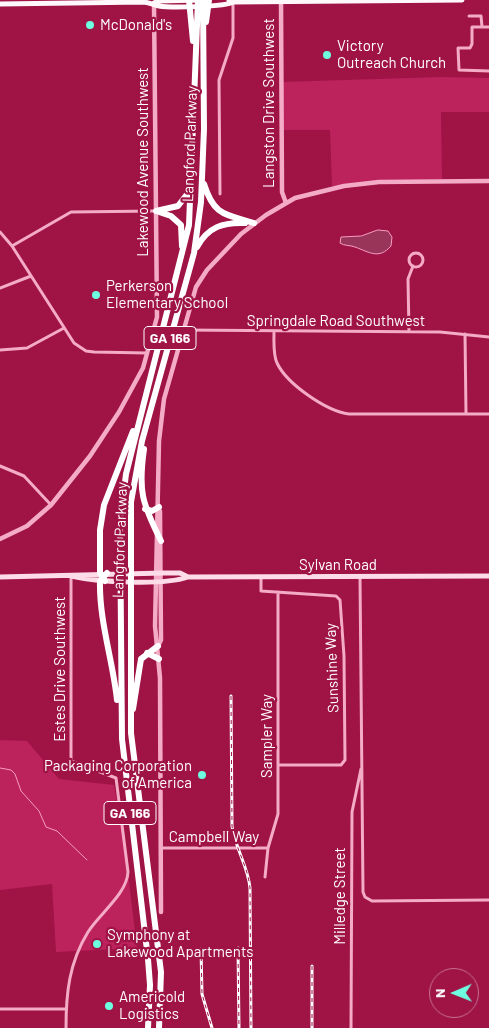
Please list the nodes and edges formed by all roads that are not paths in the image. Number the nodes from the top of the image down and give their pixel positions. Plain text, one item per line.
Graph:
1 (189, 0) edge
2 (198, 0) edge
3 (203, 0) edge
4 (209, 0) edge
5 (373, 0) edge
6 (462, 0) edge
7 (95, 1) edge
8 (231, 1) edge
9 (282, 1) junction
10 (20, 2) edge
11 (154, 2) edge
12 (0, 4) edge
13 (195, 16) junction
14 (469, 16) dead end
15 (482, 27) junction
16 (489, 27) edge
17 (205, 44) junction
18 (489, 70) edge
19 (192, 153) junction
20 (202, 177) junction
21 (489, 181) edge
22 (220, 194) dead end
23 (286, 203) junction
24 (156, 210) junction
25 (254, 224) junction
26 (0, 232) edge
27 (12, 246) junction
28 (194, 253) junction
29 (181, 262) junction
30 (413, 266) junction
31 (31, 276) junction
32 (0, 288) edge
33 (64, 328) junction
34 (183, 330) junction
35 (274, 332) junction
36 (409, 332) junction
37 (465, 334) junction
38 (489, 337) edge
39 (0, 350) edge
40 (148, 353) junction
41 (145, 397) junction
42 (466, 414) junction
43 (489, 414) edge
44 (148, 424) junction
45 (0, 466) edge
46 (50, 505) junction
47 (159, 507) junction
48 (145, 508) junction
49 (156, 531) junction
50 (0, 538) edge
51 (161, 541) junction
52 (158, 573) junction
53 (71, 576) junction
54 (489, 576) edge
55 (0, 577) edge
56 (103, 577) junction
57 (188, 577) junction
58 (360, 577) junction
59 (261, 578) junction
60 (155, 581) junction
61 (162, 581) junction
62 (278, 592) junction
63 (158, 646) junction
64 (147, 653) junction
65 (159, 659) junction
66 (131, 733) junction
67 (122, 739) junction
68 (278, 765) junction
69 (362, 766) junction
70 (160, 848) junction
71 (268, 848) junction
72 (265, 877) dead end
73 (489, 900) edge
74 (161, 912) dead end
75 (0, 1009) edge
76 (66, 1009) junction
77 (66, 1028) edge
78 (148, 1028) edge
79 (159, 1028) edge
80 (351, 1028) edge

1 - 13 highway
2 - 13 highway
3 - 11 main road
3 - 17 highway, Langford Parkway / GA 166
4 - 17 highway
5 - 6 main road
5 - 9 main road
7 - 10 main road
7 - 11 main road
8 - 9 main road
8 - 11 main road
8 - 22 street
9 - 23 street, Langston Drive Southwest
10 - 12 main road
11 - 24 street, Lakewood Avenue Southwest
13 - 19 highway, Langford Parkway / GA 166
14 - 15 street
15 - 16 street
15 - 18 street
17 - 20 highway, Langford Parkway / GA 166
19 - 24 highway
19 - 29 highway, Langford Parkway / GA 166
20 - 25 highway
20 - 28 highway, Langford Parkway / GA 166
21 - 23 street
23 - 25 street
24 - 27 street
24 - 29 highway
24 - 40 street, Lakewood Avenue Southwest
25 - 28 highway
25 - 34 street
26 - 27 street
27 - 31 street
28 - 44 highway, Langford Parkway / GA 166
29 - 41 highway, Langford Parkway / GA 166
30 - 30 street
30 - 36 street
31 - 32 street
31 - 33 street
33 - 39 street
33 - 40 street
34 - 35 street, Springdale Road Southwest
34 - 47 street
35 - 36 street, Springdale Road Southwest
35 - 42 street
36 - 37 street, Springdale Road Southwest
37 - 38 street, Springdale Road Southwest
37 - 42 street
40 - 46 street, Lakewood Avenue Southwest
41 - 56 highway
41 - 67 highway, Langford Parkway / GA 166
42 - 43 street
44 - 48 highway
44 - 66 highway, Langford Parkway / GA 166
45 - 46 street
46 - 50 street, Lakewood Avenue Southwest
47 - 48 highway
47 - 49 street
47 - 51 street
48 - 49 highway
49 - 51 highway
49 - 52 street
51 - 52 street
52 - 56 main road, Sylvan Road
52 - 57 main road, Sylvan Road
52 - 60 street
52 - 61 street
53 - 55 main road, Sylvan Road
53 - 56 main road, Sylvan Road
53 - 76 street, Estes Drive Southwest
54 - 58 main road, Sylvan Road
56 - 60 main road, Sylvan Road
56 - 67 highway
57 - 59 main road, Sylvan Road
57 - 61 main road, Sylvan Road
58 - 59 main road, Sylvan Road
58 - 69 street, Milledge Street
59 - 62 street, Sunshine Way
60 - 61 main road, Sylvan Road
60 - 63 street
61 - 63 street
62 - 68 street, Sampler Way
62 - 68 street, Sunshine Way
63 - 64 highway
63 - 65 street
64 - 65 highway
64 - 66 highway
65 - 70 street
66 - 79 highway, Langford Parkway / GA 166
67 - 78 highway, Langford Parkway / GA 166
68 - 71 street, Sampler Way
69 - 73 street, Milledge Street
69 - 80 street, Milledge Street
70 - 71 street, Campbell Way
70 - 74 street
71 - 72 street, Sampler Way
75 - 76 street
76 - 77 street

